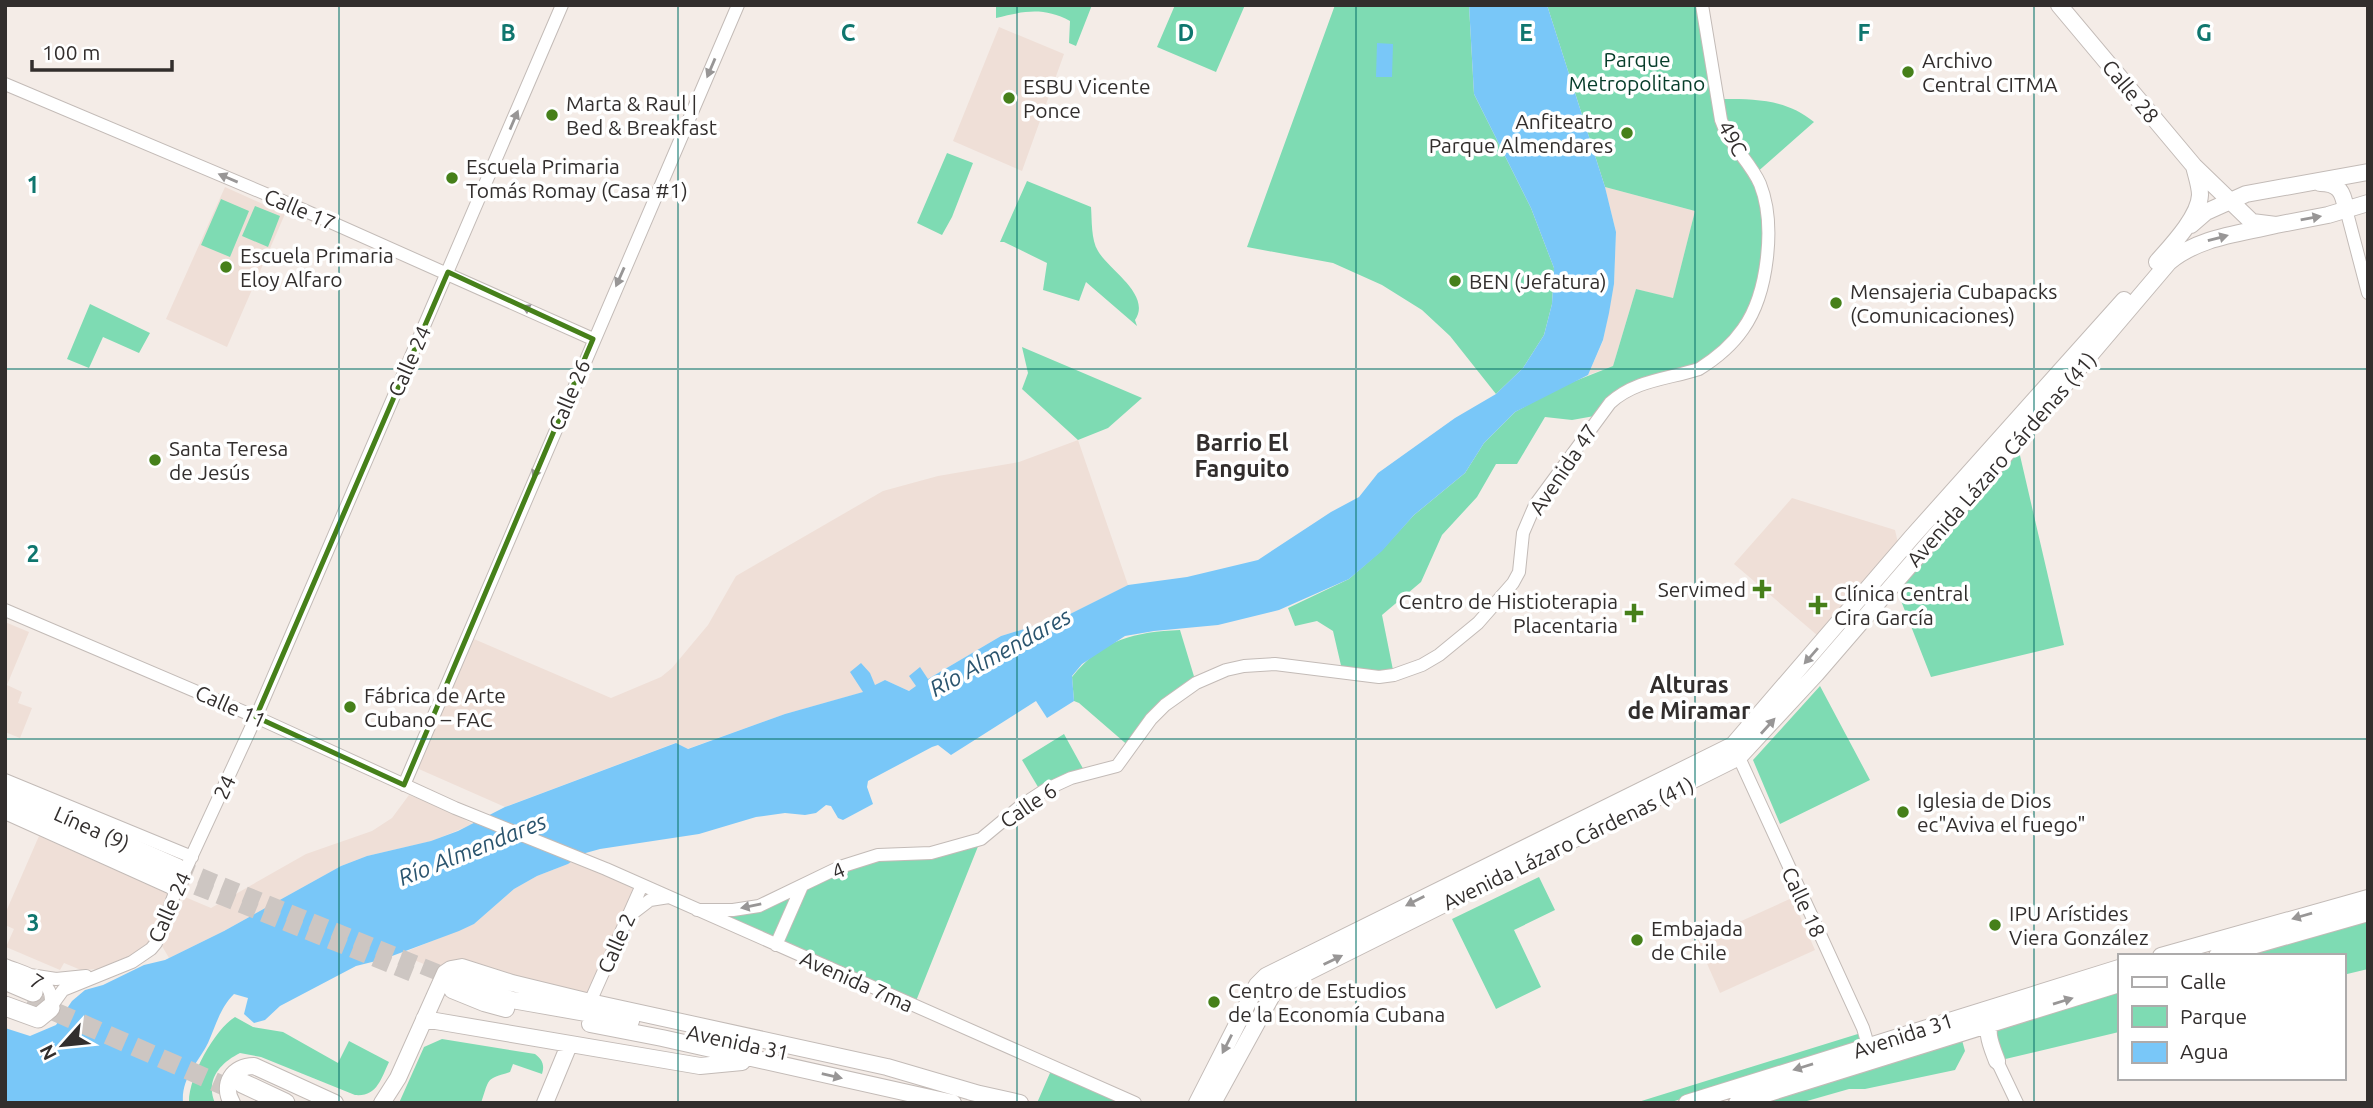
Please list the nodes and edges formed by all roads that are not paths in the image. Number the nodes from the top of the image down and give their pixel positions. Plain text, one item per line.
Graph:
1 (562, 5) edge
2 (738, 5) edge
3 (1702, 5) edge
4 (2059, 5) edge
5 (5, 83) edge
6 (2199, 171) junction
7 (2368, 172) edge
8 (2311, 183) junction
9 (2268, 191) junction
10 (2246, 194) junction
11 (2229, 200) junction
12 (2368, 203) edge
13 (2346, 209) junction
14 (2270, 225) junction
15 (2179, 236) junction
16 (1765, 266) joint
17 (448, 272) junction
18 (2368, 293) edge
19 (593, 339) junction
20 (5, 610) edge
21 (256, 717) junction
22 (1736, 751) junction
23 (1117, 766) joint
24 (5, 780) edge
25 (404, 785) junction
26 (5, 790) edge
27 (5, 802) edge
28 (5, 813) edge
29 (981, 839) joint
30 (192, 857) junction
31 (578, 859) joint
32 (176, 878) junction
33 (642, 885) junction
34 (802, 886) junction
35 (669, 897) junction
36 (2368, 898) edge
37 (698, 910) junction
38 (2368, 913) edge
39 (628, 918) junction
40 (776, 945) junction
41 (2168, 954) edge
42 (2224, 954) edge
43 (5, 965) edge
44 (2118, 968) edge
45 (107, 973) junction
46 (5, 980) edge
47 (2118, 984) edge
48 (448, 987) junction
49 (30, 989) junction
50 (5, 990) edge
51 (590, 1002) junction
52 (5, 1006) edge
53 (50, 1008) junction
54 (2006, 1011) junction
55 (424, 1020) junction
56 (454, 1024) junction
57 (1989, 1024) junction
58 (1960, 1033) junction
59 (416, 1036) junction
60 (535, 1039) junction
61 (569, 1045) junction
62 (1870, 1053) junction
63 (1997, 1061) junction
64 (783, 1065) junction
65 (555, 1079) junction
66 (237, 1092) edge
67 (979, 1094) junction
68 (385, 1100) edge
69 (261, 1103) edge
70 (285, 1103) edge
71 (335, 1103) edge
72 (545, 1103) edge
73 (953, 1103) edge
74 (1020, 1103) edge
75 (1135, 1103) edge
76 (1197, 1103) edge
77 (1213, 1103) edge
78 (1687, 1103) edge
79 (1737, 1103) edge
80 (2017, 1103) edge

17 -> 1 street, Calle 24
2 -> 19 street, Calle 26
3 - 16 street, 49C
4 - 6 main road, Calle 28
17 -> 5 street, Calle 17
6 - 10 main road, Calle 28
6 - 11 main road, Calle 28
6 - 15 main road, Avenida Lázaro Cárdenas (41)
7 - 8 main road, Avenida Lázaro Cárdenas (41)
8 - 9 main road, Avenida Lázaro Cárdenas (41)
8 - 13 main road
9 - 10 main road, Avenida Lázaro Cárdenas (41)
9 - 14 main road
10 - 11 main road, Avenida Lázaro Cárdenas (41)
11 - 14 main road, Calle 28
11 - 15 main road, Avenida Lázaro Cárdenas (41)
12 - 13 main road, Avenida Lázaro Cárdenas (41)
14 -> 13 main road, Avenida Lázaro Cárdenas (41)
13 - 18 street
22 -> 14 main road, Avenida Lázaro Cárdenas (41)
15 -> 22 main road, Avenida Lázaro Cárdenas (41)
16 - 23 street, Avenida 47
19 -> 17 street, Calle 17
17 - 21 street, Calle 24
19 -> 25 street, Calle 26
20 - 21 street, Calle 11
21 - 25 street, Calle 11
21 - 30 street, 24
22 - 62 street, Calle 18
22 -> 76 main road, Avenida Lázaro Cárdenas (41)
77 -> 22 main road, Avenida Lázaro Cárdenas (41)
23 - 29 street, Calle 6
24 - 30 street
25 - 31 street, Calle 11
26 - 32 main road, Línea (9)
27 - 32 main road, Línea (9)
28 - 32 street
29 - 34 street, 4
30 - 32 street, Calle 24
31 - 33 street, Avenida 7ma
32 - 45 street, Calle 24
33 - 35 street, Avenida 7ma
33 - 39 street, Calle 2
34 -> 37 street, 4
34 - 40 street
35 - 37 street, Avenida 7ma
35 - 39 street
36 -> 41 main road
37 - 40 street, Avenida 7ma
38 - 42 main road
39 - 51 street, Calle 2
40 - 75 street, Avenida 7ma
43 - 49 street, 7
44 - 54 main road, Avenida 31
45 - 49 street, Calle 24
45 - 53 street, Calle 24
46 - 49 highway
54 -> 47 main road, Avenida 31
48 - 51 main road
48 - 55 main road
48 - 56 main road
48 - 64 main road, Avenida 31
48 - 67 main road, Avenida 31
49 - 50 highway
49 - 53 street, 7
51 - 67 main road
52 - 53 highway
54 - 57 main road, Avenida 31
54 - 62 main road, Avenida 31
54 - 63 main road
55 - 56 main road
55 - 59 main road
56 - 59 main road
56 - 60 main road
57 - 58 main road, Avenida 31
57 - 63 main road
58 - 62 main road, Avenida 31
58 - 63 main road
59 - 68 main road
60 - 61 main road
60 - 65 main road
61 - 64 main road
61 - 65 main road
62 -> 78 main road, Avenida 31
62 - 79 main road, Avenida 31
63 - 80 street
64 -> 73 main road, Avenida 31
65 - 72 main road
66 - 69 highway
66 - 70 highway
66 - 71 main road
67 - 74 main road, Avenida 31

